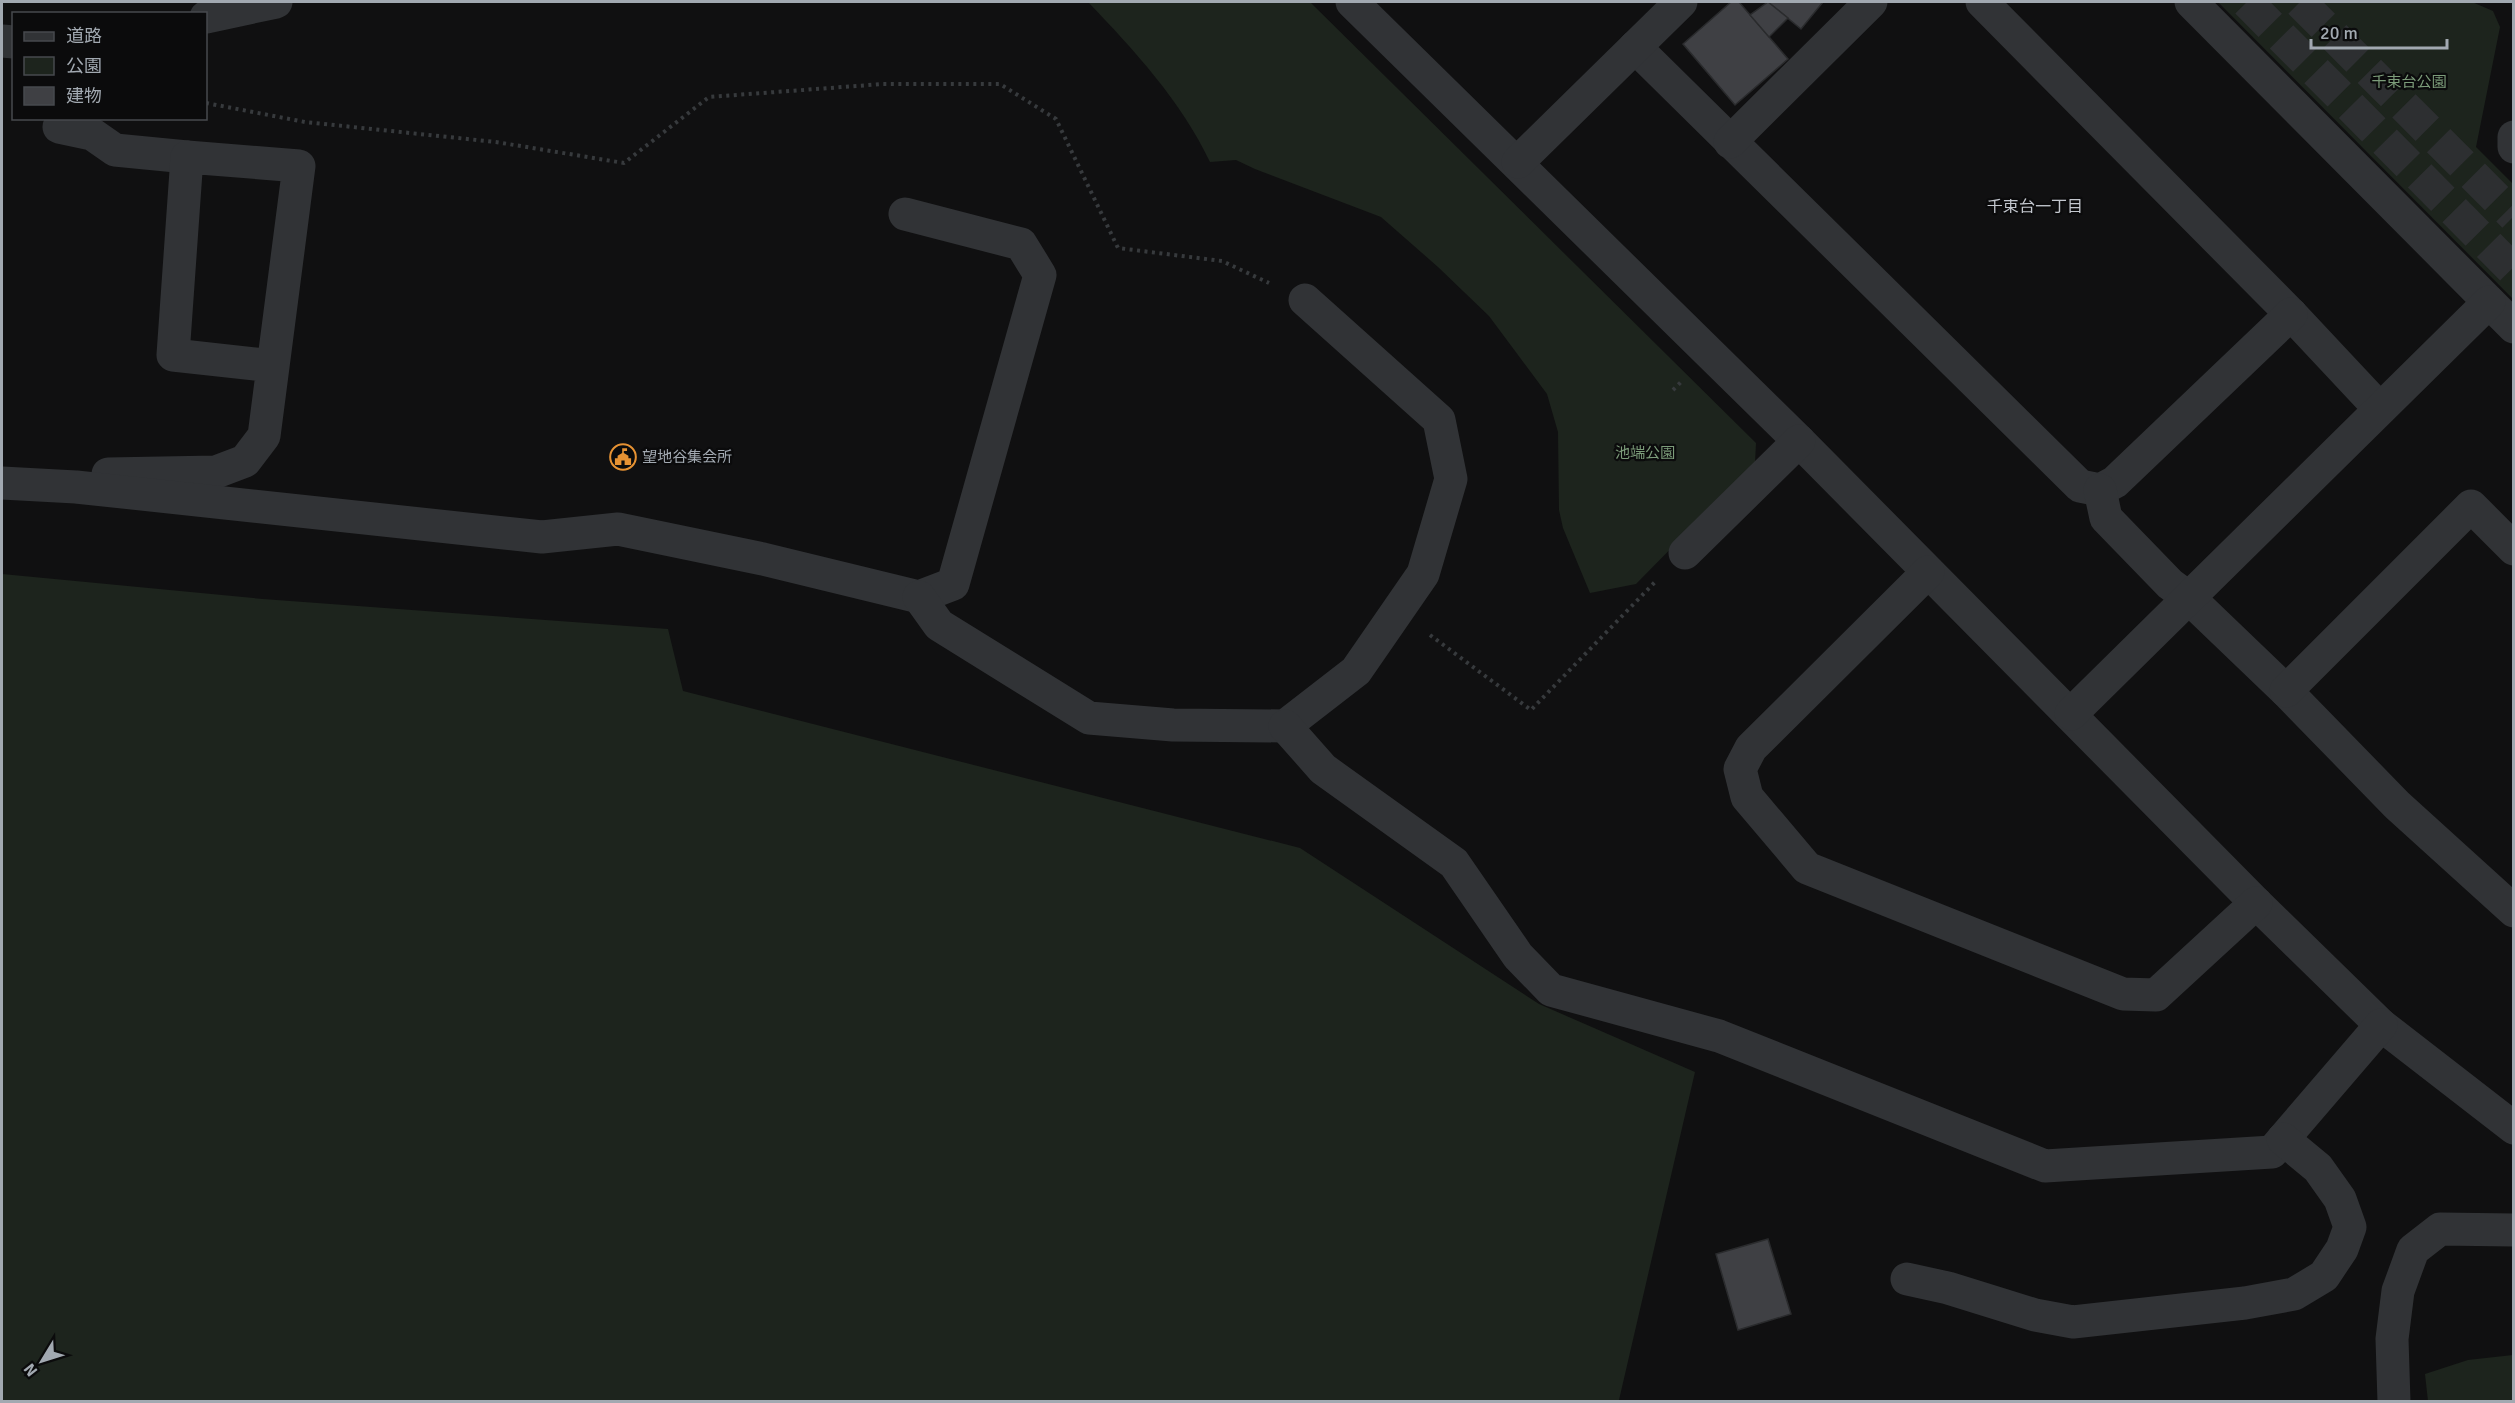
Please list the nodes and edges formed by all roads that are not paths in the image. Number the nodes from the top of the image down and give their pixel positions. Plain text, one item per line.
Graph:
1 (276, 2) edge
2 (1352, 2) edge
3 (1681, 2) edge
4 (1871, 2) edge
5 (1982, 2) edge
6 (2191, 2) edge
7 (207, 17) edge
8 (1635, 47) junction
9 (59, 127) dead end
10 (2514, 137) edge
11 (1730, 142) junction
12 (2514, 147) edge
13 (187, 157) junction
14 (1518, 162) junction
15 (905, 214) dead end
16 (1305, 300) road end
17 (2489, 302) junction
18 (2291, 315) junction
19 (2514, 327) edge
20 (273, 366) junction
21 (2380, 409) junction
22 (1799, 441) junction
23 (2, 483) edge
24 (76, 487) junction
25 (2100, 490) junction
26 (2514, 549) edge
27 (1685, 553) road end
28 (1929, 572) junction
29 (919, 597) junction
30 (2189, 598) junction
31 (2286, 691) junction
32 (2071, 714) junction
33 (1285, 726) junction
34 (2256, 903) junction
35 (2514, 911) edge
36 (2381, 1025) junction
37 (2514, 1128) edge
38 (2283, 1139) junction
39 (2514, 1230) edge
40 (1907, 1279) dead end
41 (2394, 1401) edge

1 - 7 street
2 - 14 street
3 - 8 street
4 - 11 street
5 - 18 street
6 - 17 street
8 - 11 street
8 - 14 street
9 - 13 street
10 - 12 street
11 - 25 street
13 - 20 street
13 - 20 street
14 - 22 street
15 - 29 street
16 - 33 street
17 - 19 street
17 - 21 street
18 - 21 street
18 - 25 street
20 - 24 street
21 - 30 street
22 - 27 street
22 - 28 street
23 - 24 street
24 - 29 street
25 - 30 street
26 - 31 street
28 - 32 street
28 - 34 street
29 - 33 street
30 - 31 street
30 - 32 street
31 - 35 street
32 - 34 street
33 - 38 street
34 - 36 street
36 - 37 street
36 - 38 street
38 - 40 street
39 - 41 street

